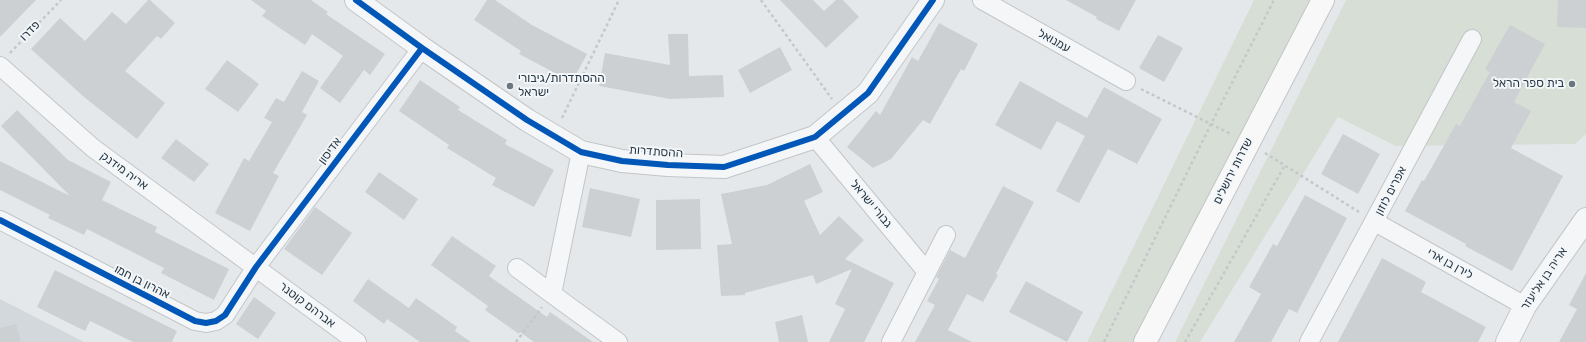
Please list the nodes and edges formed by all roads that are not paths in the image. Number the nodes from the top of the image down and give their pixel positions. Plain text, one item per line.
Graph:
1 (356, 0) edge
2 (932, 0) edge
3 (982, 0) edge
4 (1322, 0) edge
5 (1472, 39) dead end
6 (422, 48) junction
7 (3, 61) edge
8 (1126, 81) dead end
9 (815, 137) junction
10 (581, 152) junction
11 (1586, 219) edge
12 (0, 220) edge
13 (1375, 222) junction
14 (946, 235) dead end
15 (256, 267) junction
16 (517, 268) dead end
17 (927, 272) junction
18 (552, 294) junction
19 (1525, 306) junction
20 (357, 342) edge
21 (618, 342) edge
22 (891, 342) edge
23 (1145, 342) edge
24 (1309, 342) edge
25 (1507, 342) edge

1 - 6 street, ההסתדרות
2 - 9 street, ההסתדרות
3 - 8 street, עמנואל
4 - 23 main road, שדרות ירושלים
5 - 13 street, אפרים לוזון
6 - 10 street, ההסתדרות
6 - 15 street, אדיסון
7 - 15 street, אריה מידנק
9 - 10 street, ההסתדרות
9 - 17 street, גבורי ישראל
10 - 18 street
11 - 19 street, אריה בן אליעזר
12 - 15 street, אהרון בן חמו
13 - 19 street, לירן בן ארי
13 - 24 street, אפרים לוזון
14 - 17 street
15 - 20 street, אברהם קוטנר
16 - 18 street
17 - 22 street
18 - 21 street
19 - 25 street, אריה בן אליעזר

